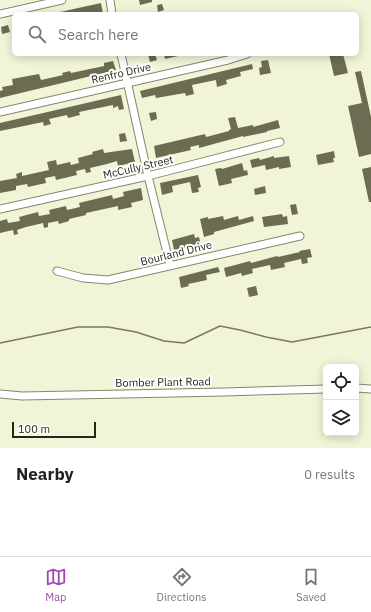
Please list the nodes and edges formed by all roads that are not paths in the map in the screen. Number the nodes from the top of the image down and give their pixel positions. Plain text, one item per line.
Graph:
1 (62, 0) edge
2 (110, 0) edge
3 (112, 12) edge
4 (0, 14) edge
5 (121, 56) edge
6 (241, 56) edge
7 (127, 83) junction
8 (0, 112) edge
9 (280, 142) dead end
10 (148, 176) junction
11 (0, 209) edge
12 (300, 236) dead end
13 (170, 265) junction
14 (57, 272) dead end
15 (359, 388) edge
16 (323, 389) edge
17 (371, 389) edge
18 (0, 394) edge

1 - 4 street
2 - 3 street
5 - 7 street
6 - 7 street, Renfro Drive
7 - 8 street, Renfro Drive
7 - 10 street
9 - 10 street, McCully Street
10 - 11 street, McCully Street
10 - 13 street
12 - 13 street, Bourland Drive
13 - 14 street, Bourland Drive
15 - 17 street
16 - 18 street, Bomber Plant Road

